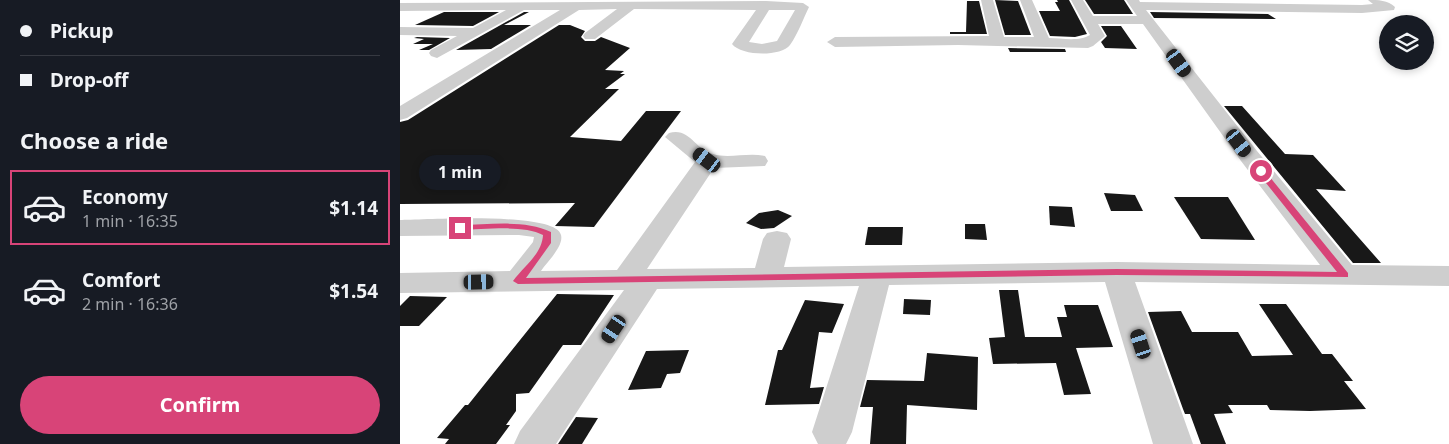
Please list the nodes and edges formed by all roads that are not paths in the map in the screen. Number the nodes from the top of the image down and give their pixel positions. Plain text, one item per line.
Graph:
1 (407, 0) edge
2 (548, 0) edge
3 (987, 0) edge
4 (1026, 0) edge
5 (1077, 0) edge
6 (1374, 0) edge
7 (400, 3) edge
8 (630, 5) junction
9 (766, 5) junction
10 (574, 6) junction
11 (400, 7) edge
12 (521, 7) junction
13 (536, 7) junction
14 (1139, 9) edge
15 (400, 19) edge
16 (498, 20) junction
17 (1088, 20) junction
18 (903, 24) dead end
19 (400, 31) edge
20 (476, 32) junction
21 (590, 36) dead end
22 (998, 41) junction
23 (836, 42) dead end
24 (1043, 42) junction
25 (902, 45) junction
26 (400, 46) edge
27 (400, 114) edge
28 (676, 137) dead end
29 (707, 160) junction
30 (757, 161) dead end
31 (400, 228) edge
32 (777, 239) dead end
33 (1117, 272) junction
34 (1344, 275) junction
35 (877, 276) junction
36 (1449, 276) edge
37 (767, 277) junction
38 (637, 279) junction
39 (518, 281) junction
40 (400, 283) edge
41 (832, 432) dead end
42 (534, 444) edge
43 (1173, 444) edge

1 - 7 street
2 - 13 street
3 - 22 street
4 - 24 street
5 - 17 street
6 - 14 street
8 - 9 street
8 - 10 street
8 - 21 street
9 - 9 street
10 - 13 street
10 - 27 street
11 - 12 street
12 - 13 street
12 - 16 street
14 - 17 street
14 - 34 street
15 - 16 street
16 - 20 street
17 - 24 street
18 - 25 street
19 - 20 street
20 - 26 street
22 - 24 street
22 - 25 street
23 - 25 street
28 - 29 street
29 - 30 street
29 - 38 street
31 - 39 street
32 - 37 street
33 - 34 street
33 - 35 street
33 - 43 street
34 - 36 street
35 - 37 street
35 - 41 street
37 - 38 street
38 - 39 street
38 - 42 street
39 - 40 street

